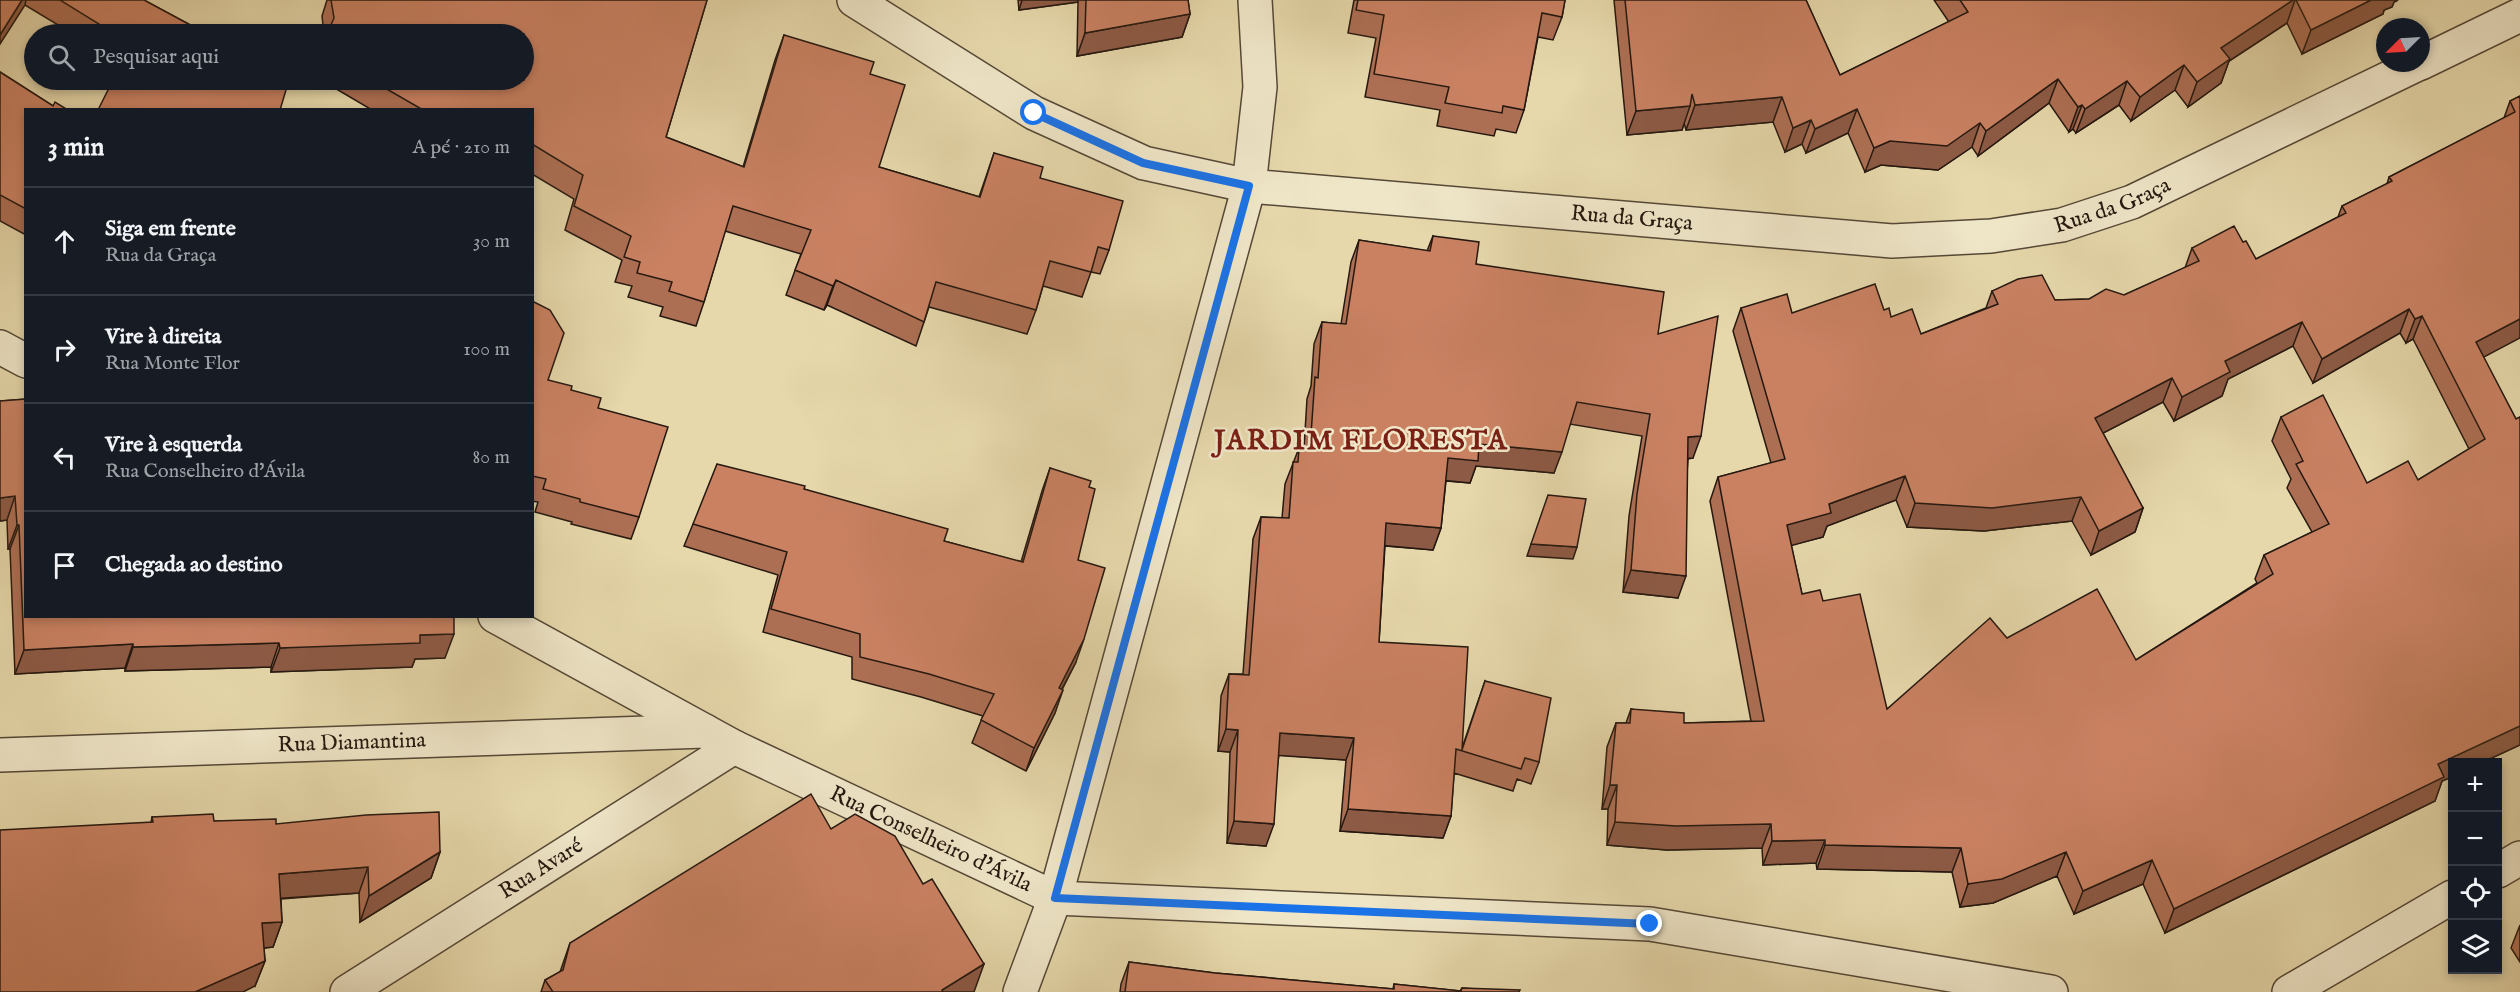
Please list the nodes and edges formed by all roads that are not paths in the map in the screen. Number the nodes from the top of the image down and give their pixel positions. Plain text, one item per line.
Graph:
1 (854, 0) edge
2 (1255, 0) edge
3 (2520, 15) edge
4 (2430, 59) edge
5 (2402, 72) edge
6 (1249, 186) junction
7 (0, 347) edge
8 (24, 360) edge
9 (499, 618) edge
10 (705, 731) junction
11 (734, 747) junction
12 (0, 755) edge
13 (2520, 858) edge
14 (2502, 869) edge
15 (1055, 898) junction
16 (2448, 899) edge
17 (347, 992) edge
18 (1020, 992) edge
19 (2051, 992) edge
20 (2289, 992) edge

1 - 6 street, Rua da Graça
2 - 6 street
3 - 4 street, Rua da Graça
5 - 6 street, Rua da Graça
6 - 15 street
7 - 8 street
9 - 10 street, Rua Conselheiro d'Ávila
10 - 11 street, Rua Conselheiro d'Ávila
10 - 12 street, Rua Diamantina
11 - 15 street, Rua Conselheiro d'Ávila
11 - 17 street, Rua Avaré
13 - 14 street
15 - 18 street
15 - 19 street, Rua Conselheiro d'Ávila
16 - 20 street

